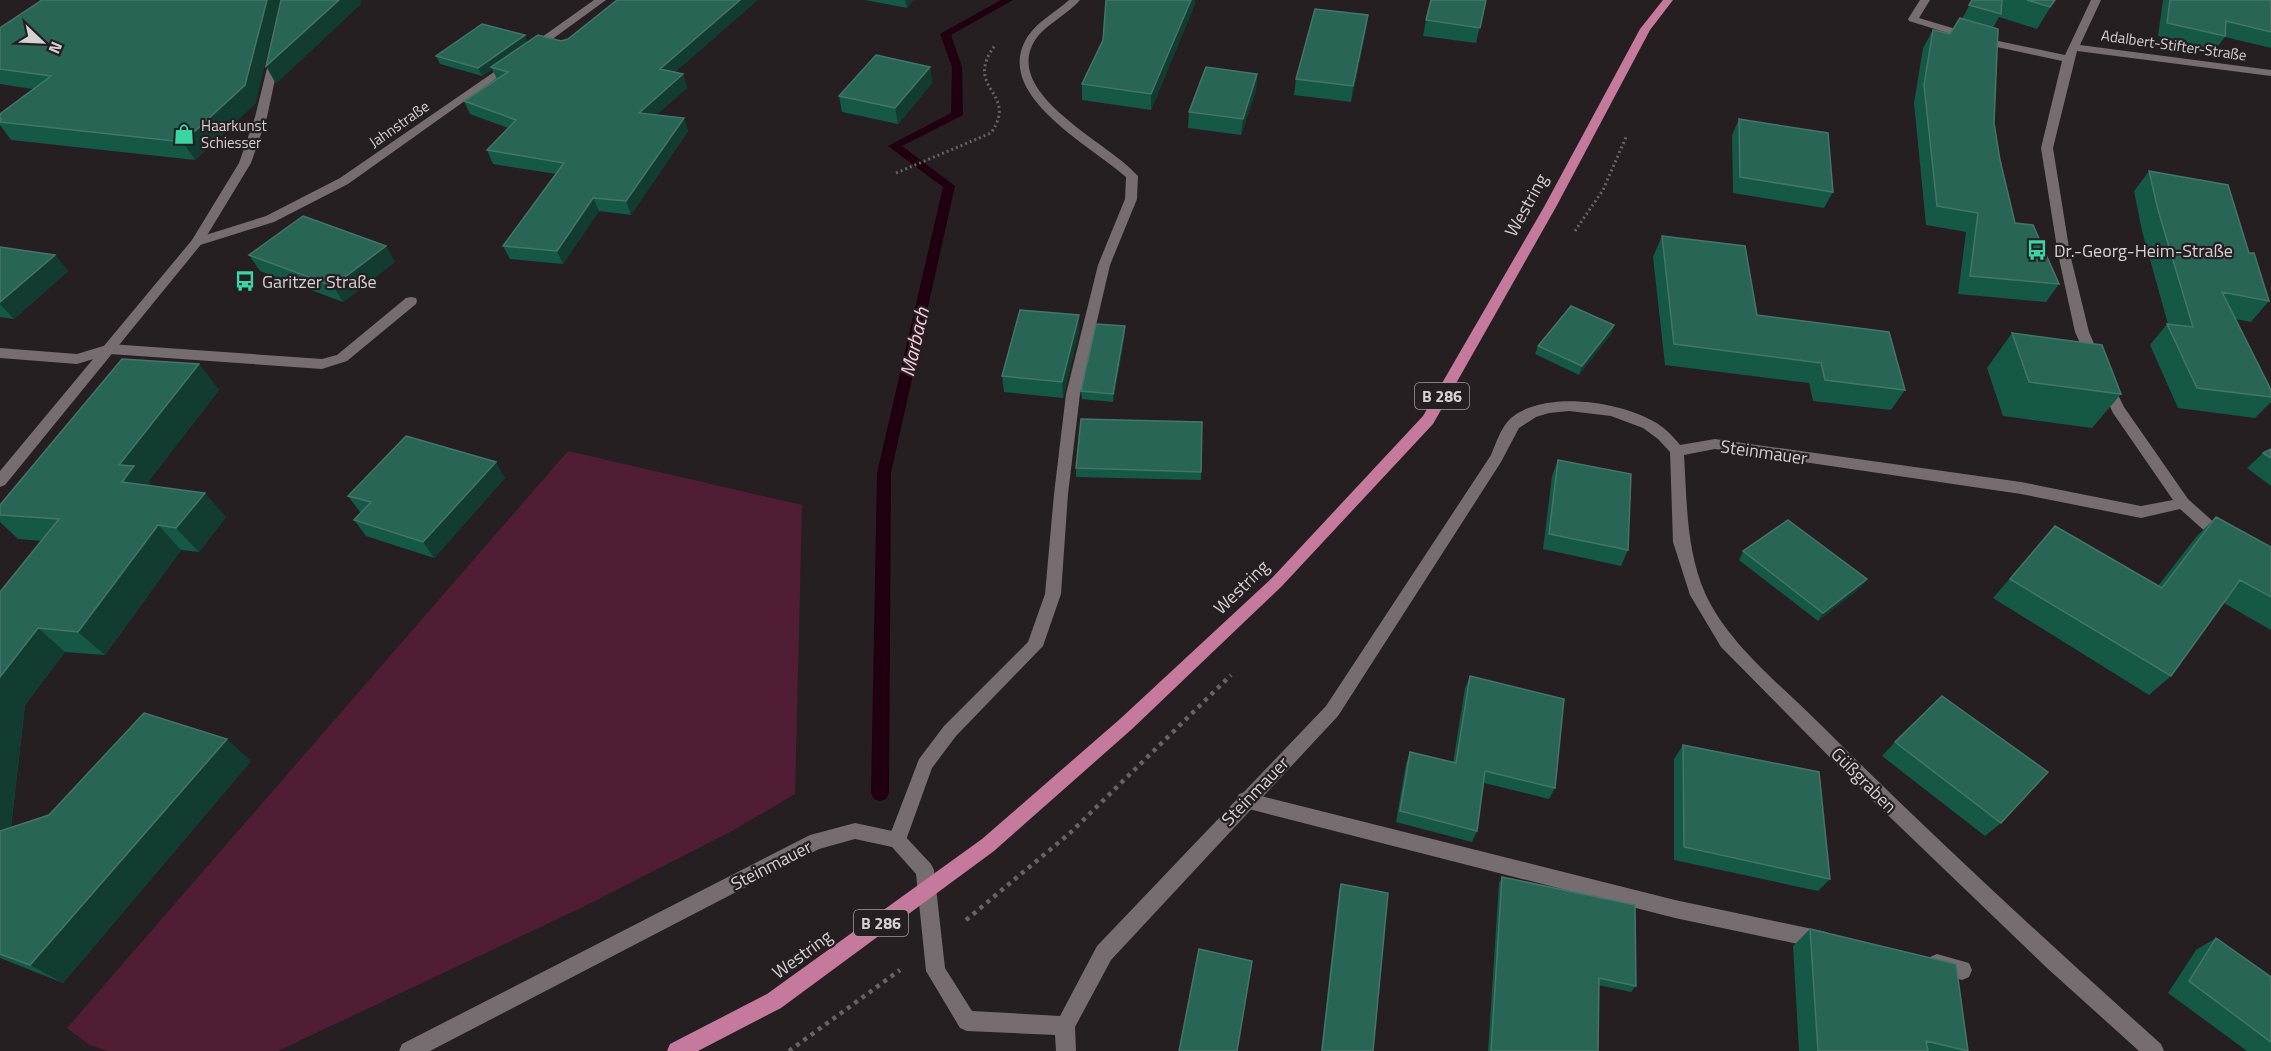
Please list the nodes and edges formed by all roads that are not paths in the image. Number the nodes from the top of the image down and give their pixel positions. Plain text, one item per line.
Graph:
1 (601, 0) edge
2 (1075, 0) edge
3 (1668, 0) edge
4 (1925, 0) edge
5 (2096, 0) edge
6 (2074, 46) junction
7 (277, 47) edge
8 (2068, 59) junction
9 (2271, 73) edge
10 (197, 242) junction
11 (411, 301) dead end
12 (110, 349) junction
13 (0, 353) edge
14 (1677, 451) junction
15 (0, 481) edge
16 (2183, 502) junction
17 (2236, 547) edge
18 (1245, 800) junction
19 (897, 840) junction
20 (1836, 943) edge
21 (1916, 960) edge
22 (1962, 970) dead end
23 (1065, 1026) junction
24 (409, 1051) edge
25 (677, 1051) edge
26 (1066, 1051) edge
27 (2154, 1051) edge

1 - 10 street, Jahnstraße
2 - 19 street
3 - 25 main road, Westring / B 286
4 - 8 street
5 - 6 street
6 - 8 street
6 - 9 street, Adalbert-Stifter-Straße
7 - 10 street
8 - 16 street
10 - 12 street
11 - 12 street
12 - 13 street
12 - 15 street
14 - 16 street, Steinmauer
14 - 18 street, Steinmauer
14 - 27 street, Güßgraben
16 - 17 street
18 - 20 street
18 - 23 street, Steinmauer
19 - 23 street
19 - 24 street, Steinmauer
21 - 22 street
23 - 26 street

